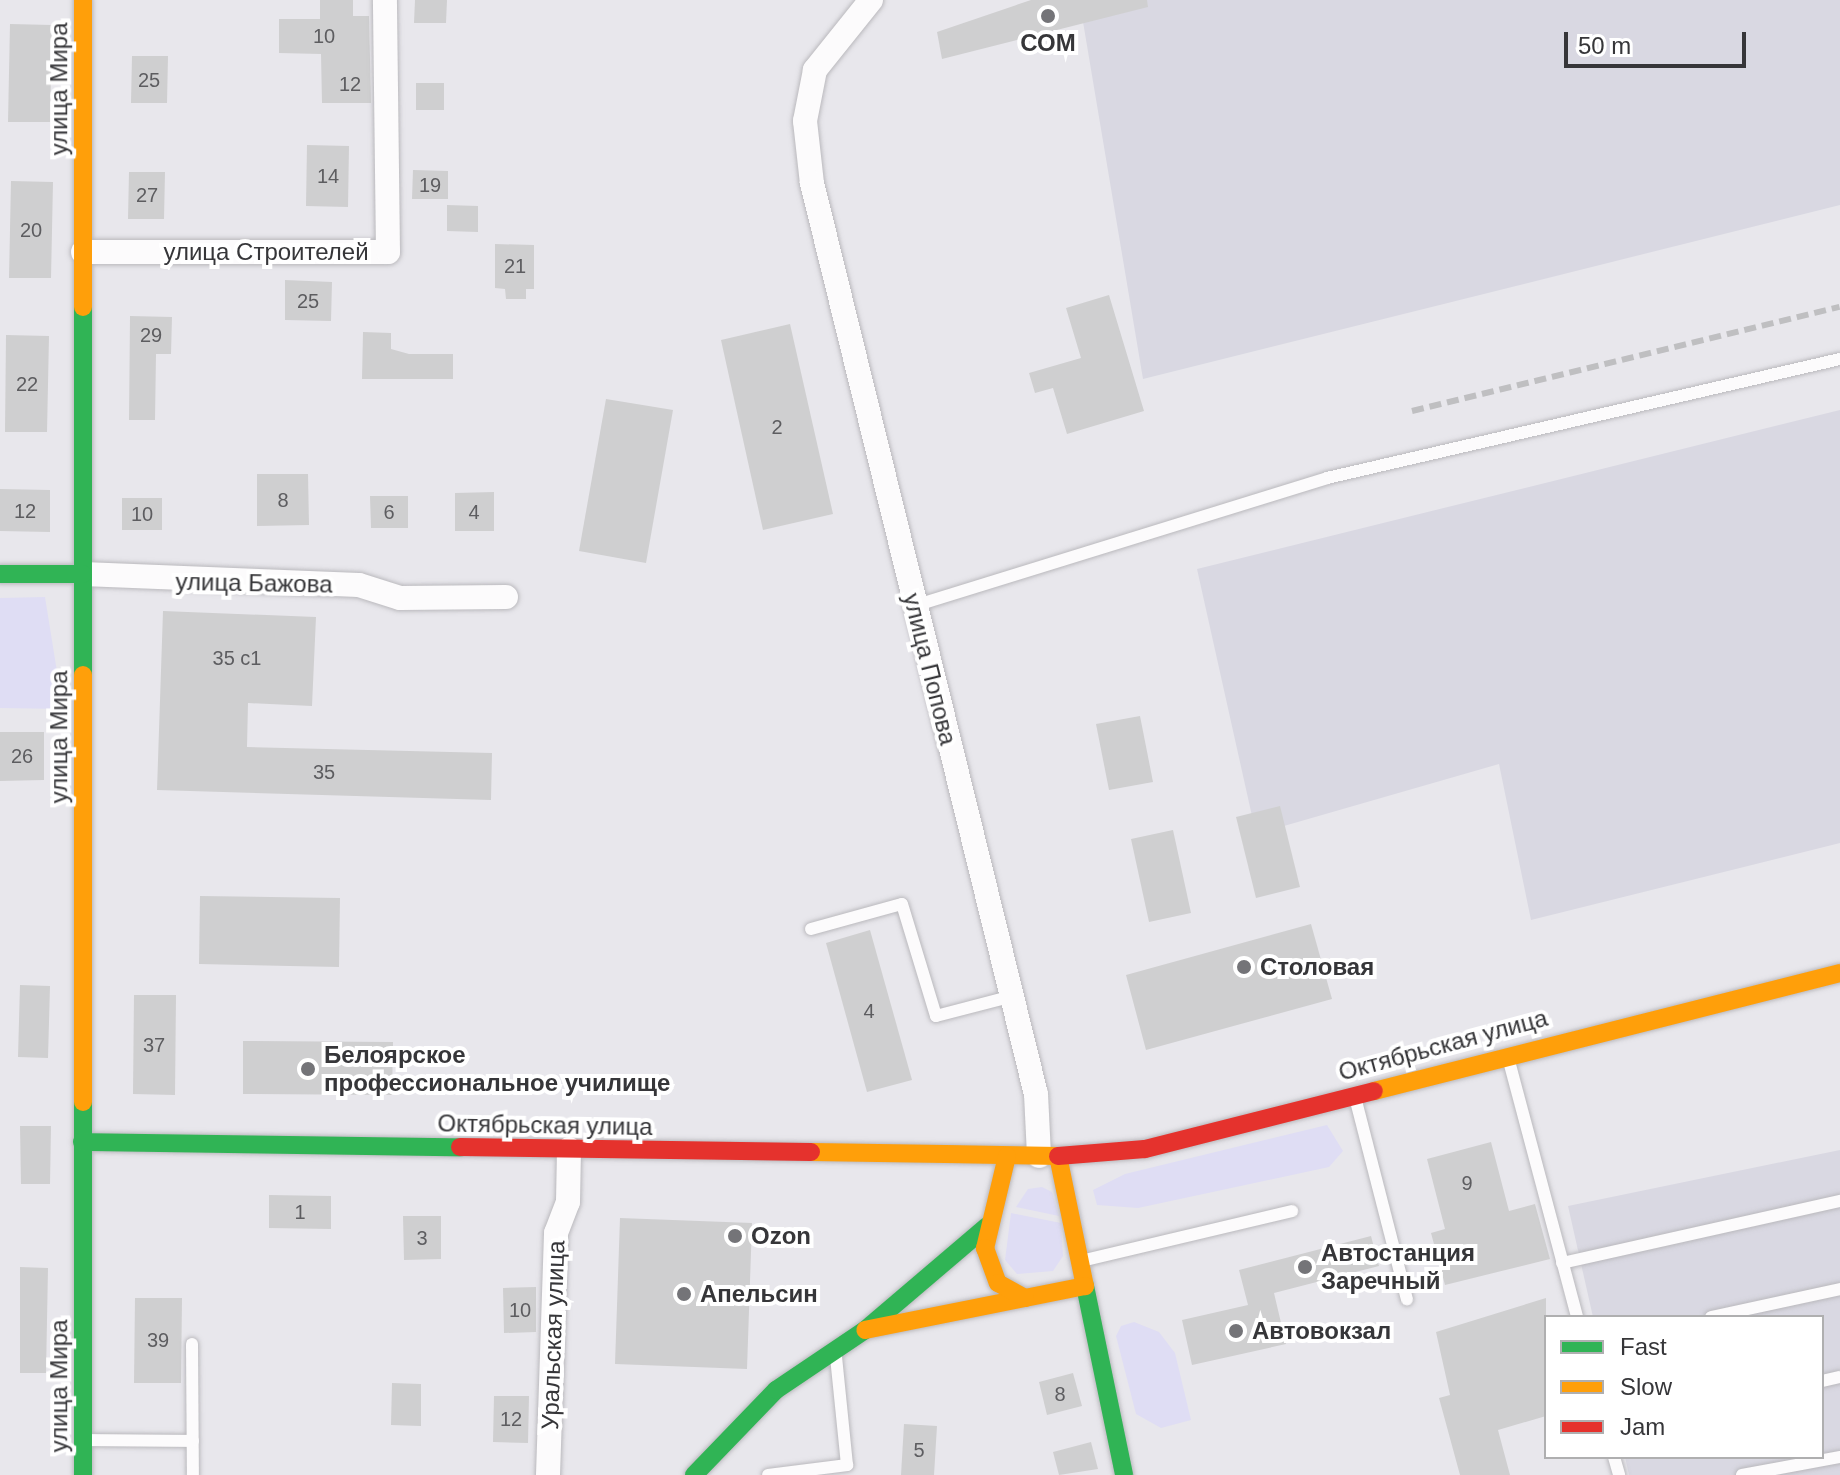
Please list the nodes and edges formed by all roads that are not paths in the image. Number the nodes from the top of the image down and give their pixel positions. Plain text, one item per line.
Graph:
1 (83, 0) edge
2 (385, 0) edge
3 (871, 0) edge
4 (83, 252) junction
5 (1840, 359) edge
6 (0, 574) edge
7 (83, 574) junction
8 (506, 597) dead end
9 (914, 606) junction
10 (811, 929) dead end
11 (1840, 973) edge
12 (1009, 997) junction
13 (1506, 1053) junction
14 (1354, 1093) junction
15 (82, 1142) junction
16 (569, 1149) junction
17 (1007, 1156) junction
18 (1048, 1156) junction
19 (1840, 1201) edge
20 (1292, 1211) dead end
21 (987, 1226) junction
22 (1080, 1261) junction
23 (1562, 1263) junction
24 (1085, 1286) junction
25 (1840, 1289) edge
26 (1025, 1298) junction
27 (1407, 1299) dead end
28 (1576, 1315) edge
29 (1720, 1315) edge
30 (865, 1330) junction
31 (192, 1344) dead end
32 (835, 1350) junction
33 (83, 1440) junction
34 (193, 1441) junction
35 (1840, 1457) edge
36 (850, 1470) edge
37 (83, 1475) edge
38 (193, 1475) edge
39 (548, 1475) edge
40 (694, 1475) edge
41 (768, 1475) edge
42 (1124, 1475) edge
43 (1742, 1475) edge

1 - 4 street, улица Мира
2 - 4 street, улица Строителей
3 - 9 street, улица Попова
4 - 7 street, улица Мира
5 - 9 lane
6 - 7 street, улица Бажова
7 - 8 street, улица Бажова
7 - 15 street, улица Мира
9 - 12 street, улица Попова
10 - 12 lane
11 - 13 street, Октябрьская улица
12 - 18 street, улица Попова
13 - 14 street, Октябрьская улица
13 - 23 lane
14 - 18 street, Октябрьская улица
14 - 27 lane
15 - 16 street, Октябрьская улица
15 - 33 street, улица Мира
16 - 17 street, Октябрьская улица
16 - 39 street, Уральская улица
17 - 18 street, Октябрьская улица
17 - 21 street
18 - 22 street
19 - 23 lane
20 - 22 lane
21 - 26 street
21 - 30 street
22 - 24 street
23 - 28 lane
24 - 26 street
24 - 42 street
25 - 29 lane
26 - 30 street
30 - 32 street
31 - 34 lane
32 - 36 lane
32 - 40 street
33 - 34 lane
33 - 37 street, улица Мира
34 - 38 lane
35 - 43 lane
36 - 41 lane

